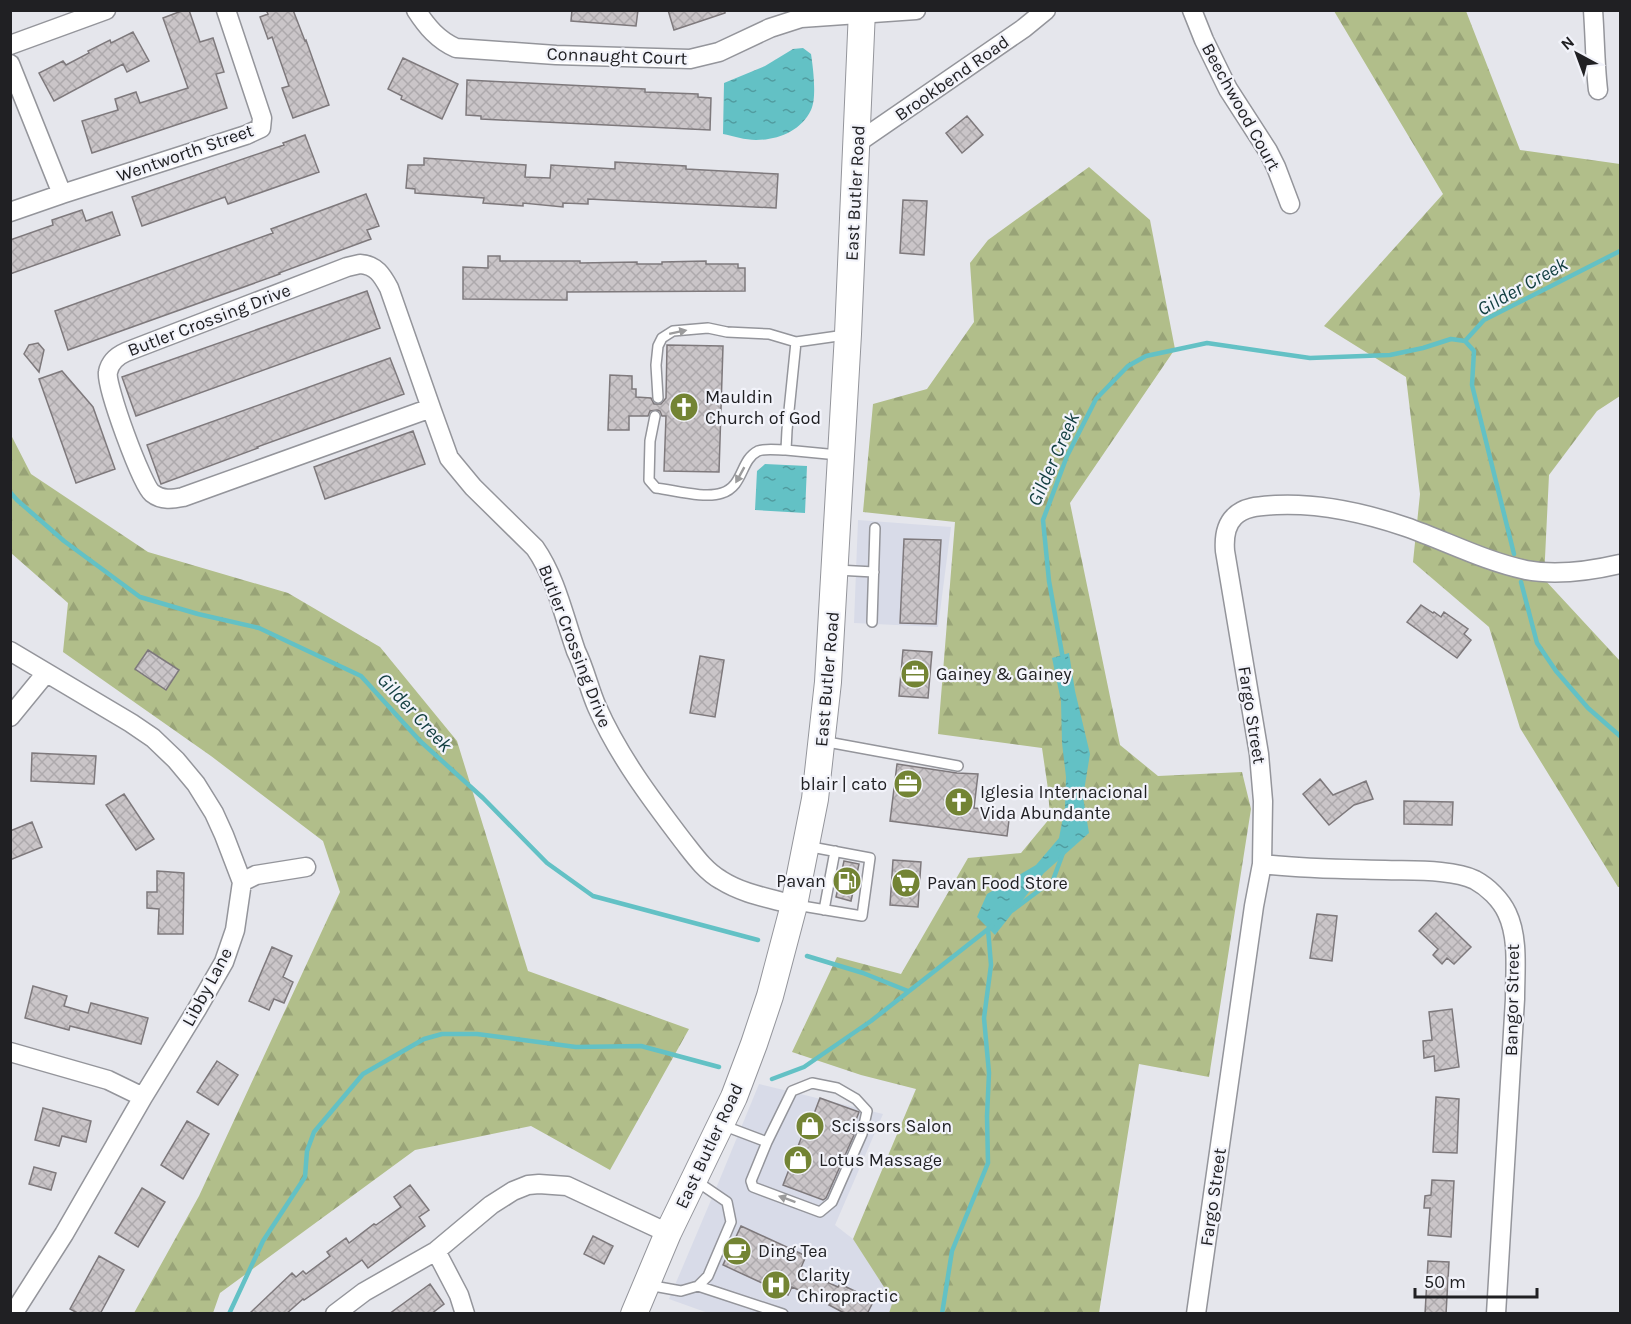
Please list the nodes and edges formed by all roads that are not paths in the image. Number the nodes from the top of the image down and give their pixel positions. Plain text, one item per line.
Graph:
1 (106, 10) edge
2 (226, 10) edge
3 (416, 10) edge
4 (916, 10) edge
5 (1046, 10) edge
6 (1192, 10) edge
7 (1593, 10) edge
8 (862, 12) edge
9 (10, 45) edge
10 (10, 64) edge
11 (1598, 90) dead end
12 (857, 143) junction
13 (62, 194) junction
14 (1290, 204) dead end
15 (10, 212) edge
16 (848, 334) junction
17 (796, 342) junction
18 (658, 398) dead end
19 (431, 408) junction
20 (655, 416) dead end
21 (786, 450) junction
22 (841, 455) junction
23 (875, 528) dead end
24 (1620, 564) edge
25 (835, 569) junction
26 (874, 572) junction
27 (872, 622) dead end
28 (10, 651) edge
29 (46, 673) junction
30 (10, 717) edge
31 (822, 741) junction
32 (958, 766) dead end
33 (806, 846) junction
34 (835, 851) junction
35 (1262, 864) junction
36 (306, 867) dead end
37 (242, 882) junction
38 (794, 904) junction
39 (824, 910) junction
40 (10, 1052) edge
41 (144, 1097) junction
42 (720, 1125) junction
43 (767, 1142) junction
44 (692, 1183) junction
45 (668, 1233) junction
46 (436, 1251) junction
47 (646, 1284) junction
48 (698, 1287) junction
49 (14, 1309) edge
50 (335, 1314) edge
51 (465, 1314) edge
52 (634, 1314) edge
53 (783, 1314) edge
54 (1196, 1314) edge
55 (1496, 1314) edge

1 - 9 street
2 - 13 street, Wentworth Street
3 - 8 street, Connaught Court
4 - 8 street
5 - 12 street, Brookbend Road
6 - 14 street, Beechwood Court
7 - 11 street
8 - 12 main road, East Butler Road
10 - 13 street
12 - 16 main road, East Butler Road
13 - 15 street
16 - 17 lane
16 - 22 main road, East Butler Road
18 -> 17 lane
17 - 21 lane
19 - 19 street, Butler Crossing Drive
19 - 38 street, Butler Crossing Drive
21 -> 20 lane
21 - 22 lane
22 - 25 main road, East Butler Road
23 - 26 lane
24 - 35 street, Fargo Street
25 - 26 lane
25 - 31 main road, East Butler Road
26 - 27 lane
28 - 29 street, Libby Lane
29 - 30 street
29 - 37 street, Libby Lane
31 - 32 lane
31 - 33 main road, East Butler Road
33 - 34 lane
33 - 38 main road, East Butler Road
34 - 39 lane
34 - 39 lane
35 - 54 street, Fargo Street
35 - 55 street, Bangor Street
36 - 37 street
37 - 41 street, Libby Lane
38 - 39 lane
38 - 42 main road, East Butler Road
40 - 41 street
41 - 49 street, Libby Lane
42 - 43 lane
42 - 44 main road, East Butler Road
43 -> 43 lane
44 - 45 main road, East Butler Road
44 - 48 lane
45 - 46 street
45 - 47 main road, East Butler Road
46 - 50 street
46 - 51 street
47 - 48 lane
47 - 52 main road, East Butler Road
48 - 53 lane

